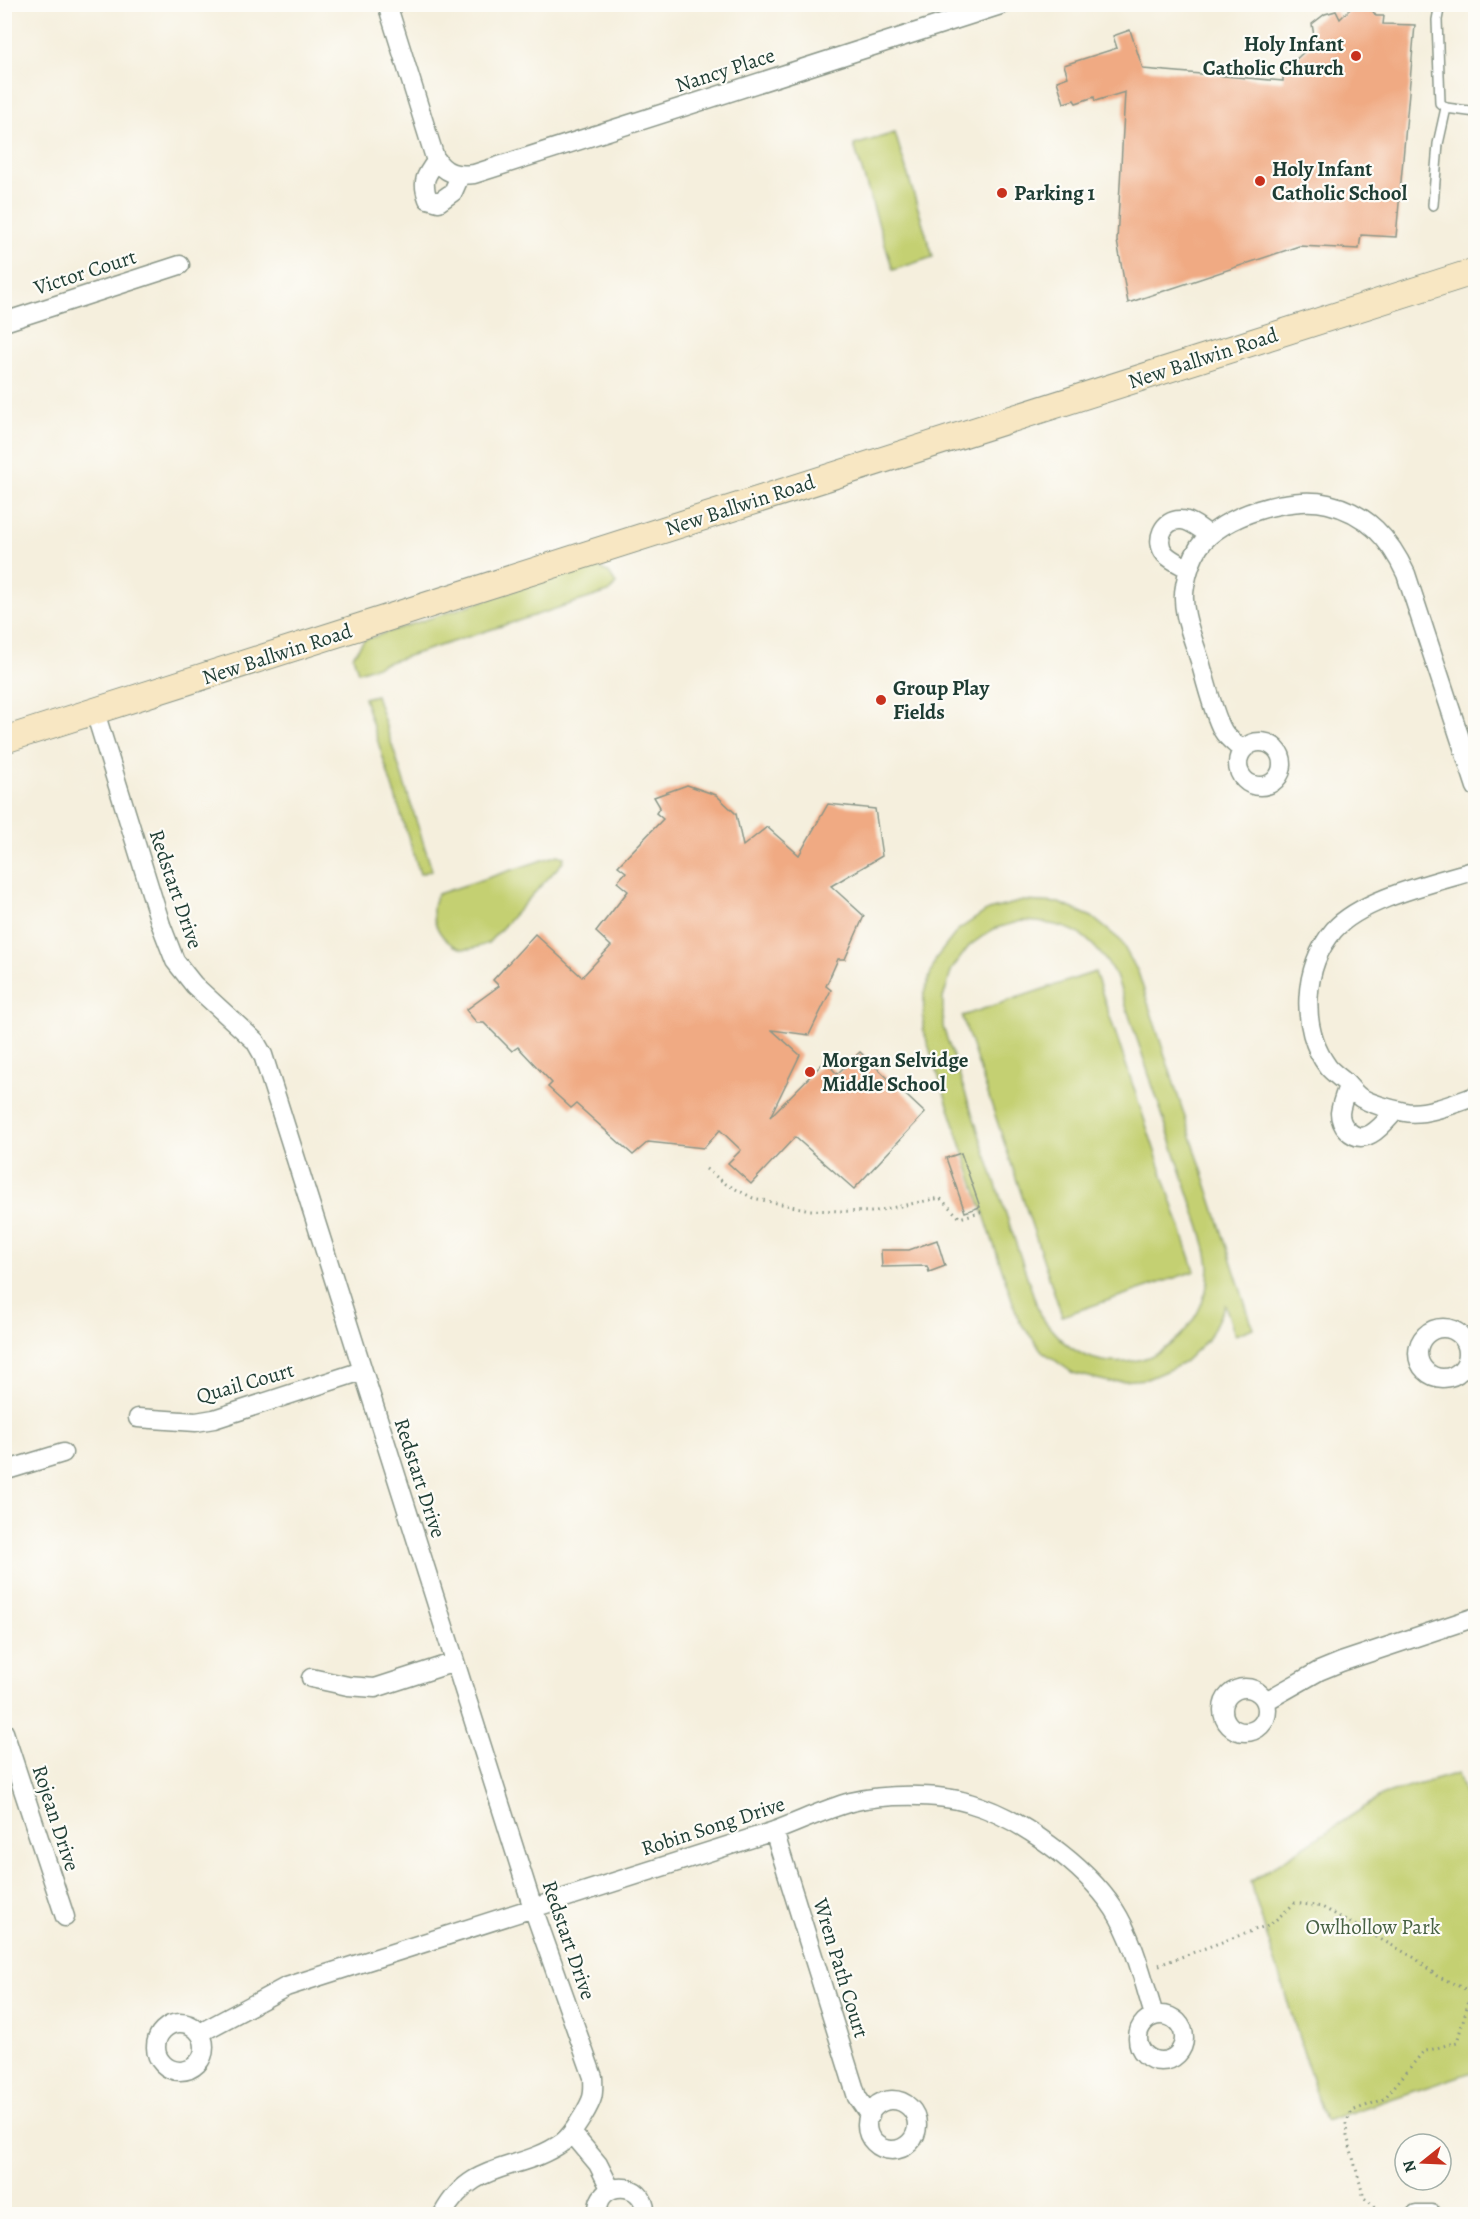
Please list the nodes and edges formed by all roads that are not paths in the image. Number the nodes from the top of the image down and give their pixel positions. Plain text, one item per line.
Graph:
1 (387, 4) edge
2 (1004, 4) edge
3 (1440, 4) edge
4 (1446, 108) junction
5 (1476, 112) edge
6 (437, 160) junction
7 (460, 176) junction
8 (1433, 205) dead end
9 (180, 266) dead end
10 (1476, 271) edge
11 (4, 322) edge
12 (1210, 535) junction
13 (1189, 569) junction
14 (95, 712) junction
15 (6, 736) edge
16 (1242, 750) dead end
17 (1476, 787) edge
18 (1476, 870) edge
19 (1348, 1086) junction
20 (1476, 1096) edge
21 (1396, 1110) junction
22 (362, 1371) junction
23 (138, 1418) dead end
24 (63, 1453) dead end
25 (4, 1471) edge
26 (1476, 1617) edge
27 (455, 1662) junction
28 (310, 1678) dead end
29 (1266, 1701) dead end
30 (4, 1732) edge
31 (774, 1831) junction
32 (533, 1908) junction
33 (65, 1917) dead end
34 (1154, 2015) dead end
35 (200, 2033) dead end
36 (870, 2116) dead end
37 (572, 2133) junction
38 (610, 2190) junction
39 (442, 2214) edge
40 (598, 2214) edge
41 (645, 2214) edge
42 (1416, 2214) edge
43 (1432, 2214) edge

1 - 6 street
2 - 7 street, Nancy Place
3 - 4 lane
4 - 5 lane
4 - 8 lane
6 - 7 street
6 - 7 street
9 - 11 street, Victor Court
10 - 14 main road, New Ballwin Road
12 - 13 street
12 - 13 street
12 - 17 street
13 - 16 street
14 - 15 main road, New Ballwin Road
14 - 22 street, Redstart Drive
18 - 19 street
19 - 21 street
19 - 21 street
20 - 21 street
22 - 23 street, Quail Court
22 - 27 street, Redstart Drive
24 - 25 street
26 - 29 street
27 - 28 street
27 - 32 street, Redstart Drive
30 - 33 street, Rojean Drive
31 - 32 street, Robin Song Drive
31 - 34 street, Robin Song Drive
31 - 36 street, Wren Path Court
32 - 35 street, Robin Song Drive
32 - 37 street, Redstart Drive
37 - 38 street
37 - 39 street, Redstart Drive
38 - 40 street
38 - 41 street
42 - 43 street

